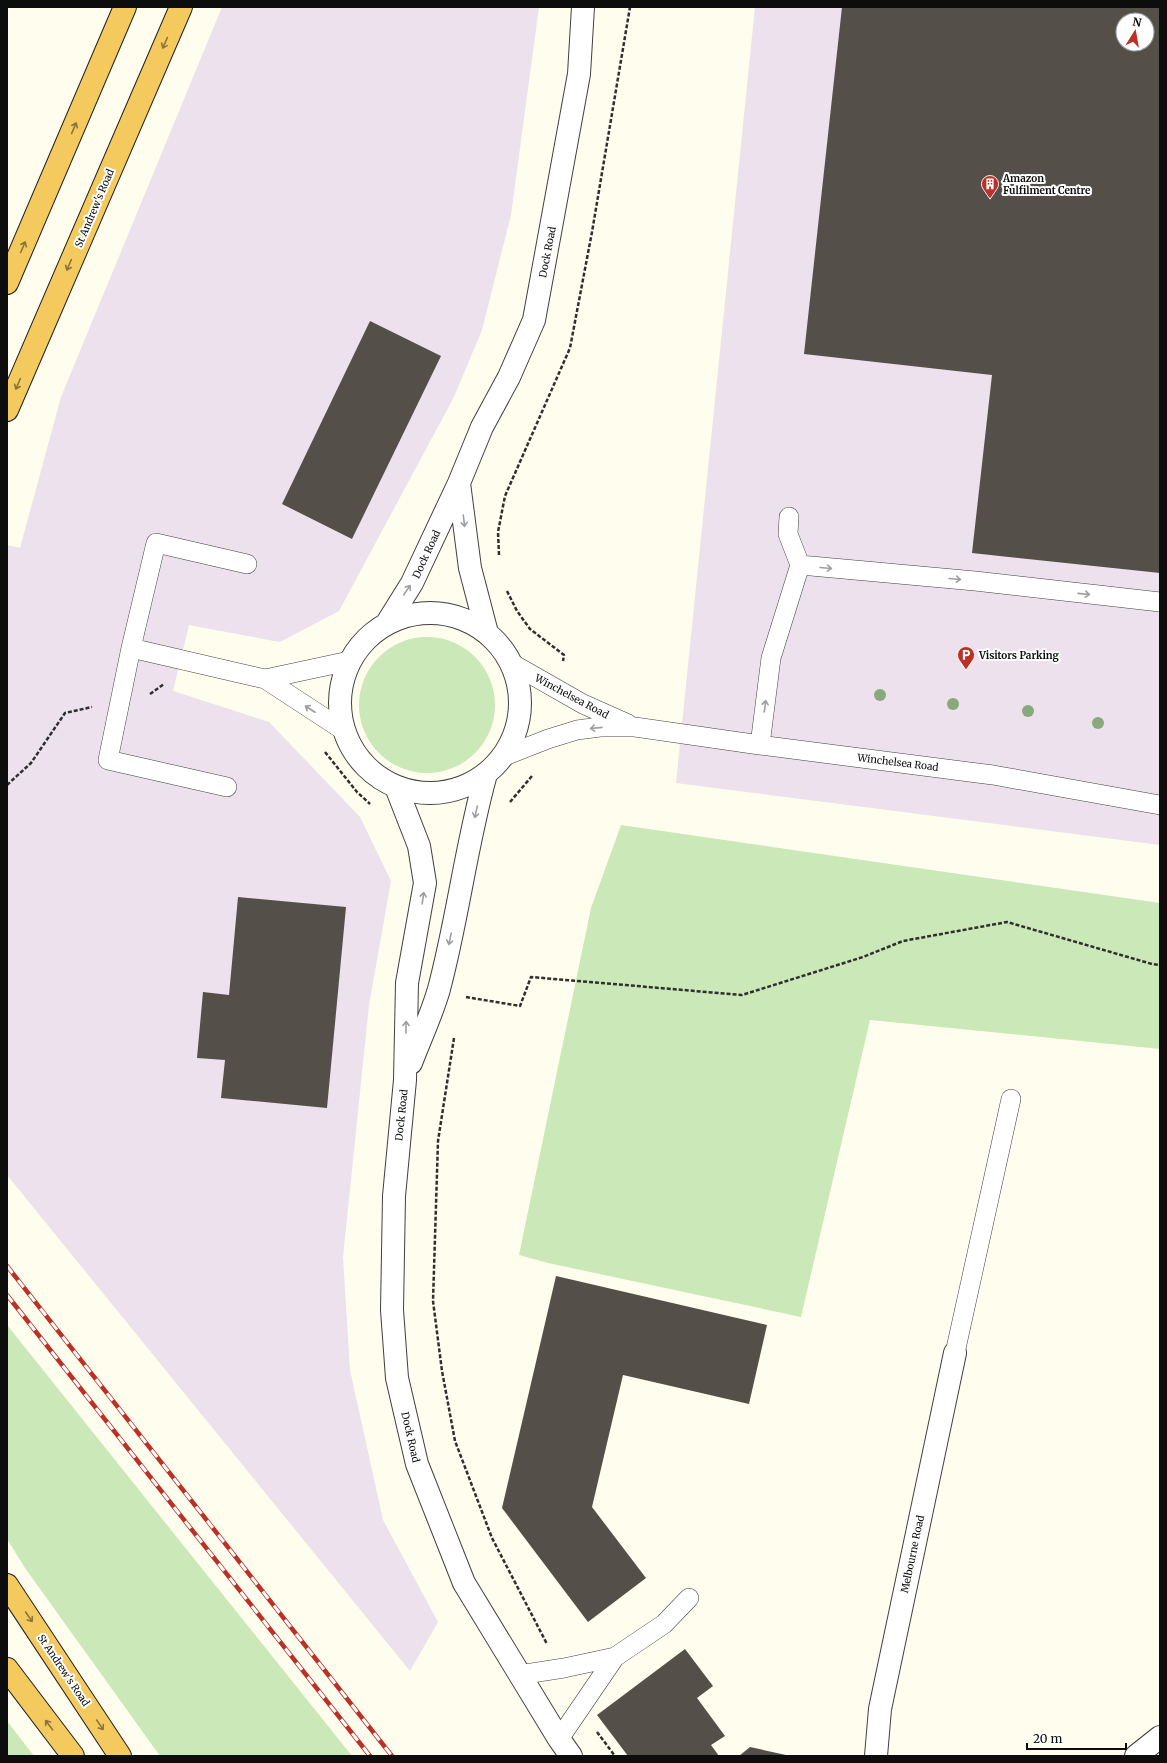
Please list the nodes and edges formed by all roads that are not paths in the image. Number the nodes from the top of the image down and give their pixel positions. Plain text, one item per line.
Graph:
1 (125, 7) edge
2 (180, 7) edge
3 (583, 7) edge
4 (7, 283) edge
5 (7, 410) edge
6 (459, 483) junction
7 (789, 517) dead end
8 (247, 564) dead end
9 (800, 565) junction
10 (1160, 602) edge
11 (387, 623) junction
12 (487, 633) junction
13 (131, 648) junction
14 (349, 661) junction
15 (511, 663) junction
16 (265, 679) junction
17 (635, 727) junction
18 (343, 730) junction
19 (760, 745) junction
20 (502, 758) junction
21 (486, 774) junction
22 (227, 787) dead end
23 (396, 787) junction
24 (1160, 805) edge
25 (405, 1080) junction
26 (1011, 1099) dead end
27 (955, 1353) joint
28 (7, 1584) edge
29 (689, 1598) dead end
30 (615, 1657) junction
31 (7, 1669) edge
32 (519, 1675) junction
33 (1160, 1737) edge
34 (565, 1748) edge
35 (73, 1756) edge
36 (120, 1756) edge
37 (876, 1756) edge
38 (1136, 1756) edge

4 -> 1 highway
2 -> 5 highway, St Andrew's Road
3 - 6 street, Dock Road
11 -> 6 street, Dock Road
6 -> 12 street, Dock Road
7 - 9 lane
8 - 13 lane
9 -> 10 lane
19 -> 9 lane
11 - 12 street, Dock Road
11 - 14 street, Dock Road
12 - 15 street, Dock Road
13 - 16 lane
13 - 22 lane
14 - 16 lane
14 - 18 street, Dock Road
15 - 17 lane, Winchelsea Road
15 - 20 street, Dock Road
18 -> 16 lane
17 - 19 lane, Winchelsea Road
17 -> 20 lane, Winchelsea Road
18 - 23 street, Dock Road
19 - 24 lane, Winchelsea Road
20 - 21 street, Dock Road
21 - 23 street, Dock Road
21 -> 25 street, Dock Road
25 -> 23 street, Dock Road
25 - 32 street, Dock Road
26 - 27 lane
27 - 37 street, Melbourne Road
28 -> 36 highway, St Andrew's Road
29 - 30 lane
30 - 32 lane
30 - 34 lane
35 -> 31 highway
32 - 34 street, Dock Road
33 - 38 street

